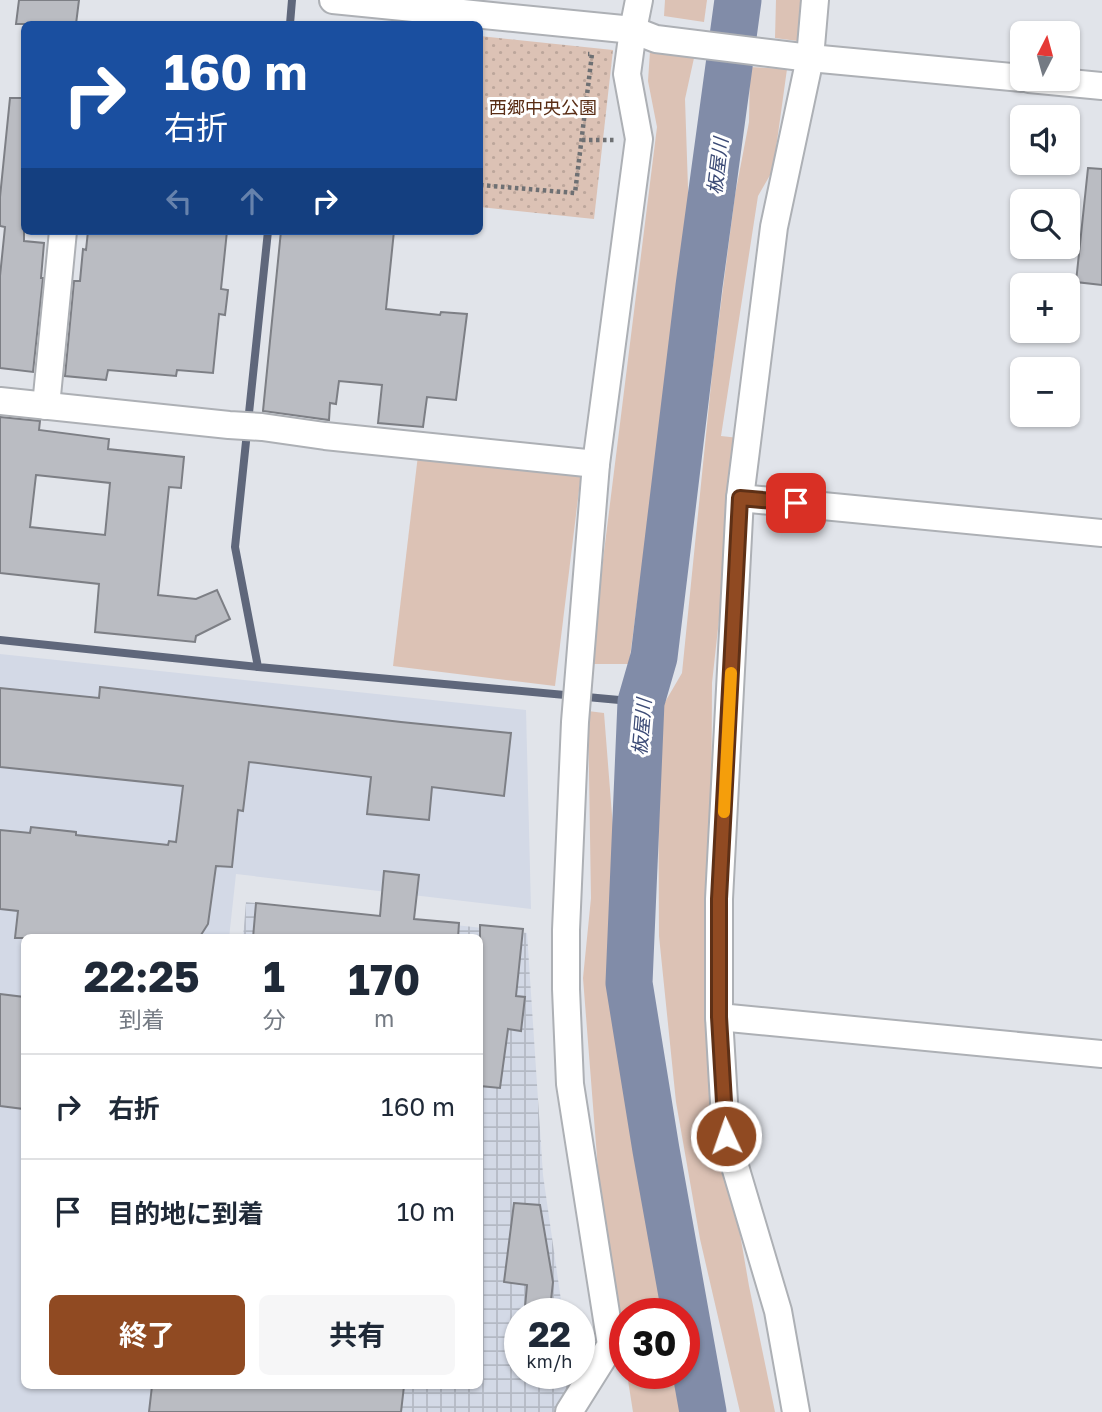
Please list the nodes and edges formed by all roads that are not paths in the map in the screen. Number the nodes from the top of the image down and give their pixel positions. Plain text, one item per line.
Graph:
1 (333, 0) edge
2 (639, 0) edge
3 (815, 0) edge
4 (644, 35) junction
5 (799, 57) junction
6 (1010, 77) edge
7 (1080, 84) edge
8 (1102, 86) edge
9 (63, 235) edge
10 (0, 401) edge
11 (46, 406) junction
12 (596, 464) junction
13 (740, 498) junction
14 (1102, 533) edge
15 (719, 1017) junction
16 (1102, 1054) edge
17 (569, 1412) edge
18 (796, 1412) edge

1 - 4 street
2 - 4 street
3 - 5 street
4 - 5 street
4 - 12 street
5 - 6 street
5 - 13 street
7 - 8 street
9 - 11 street
10 - 11 street
11 - 12 street
12 - 17 street
13 - 14 street
13 - 15 street
15 - 16 street
15 - 18 street

